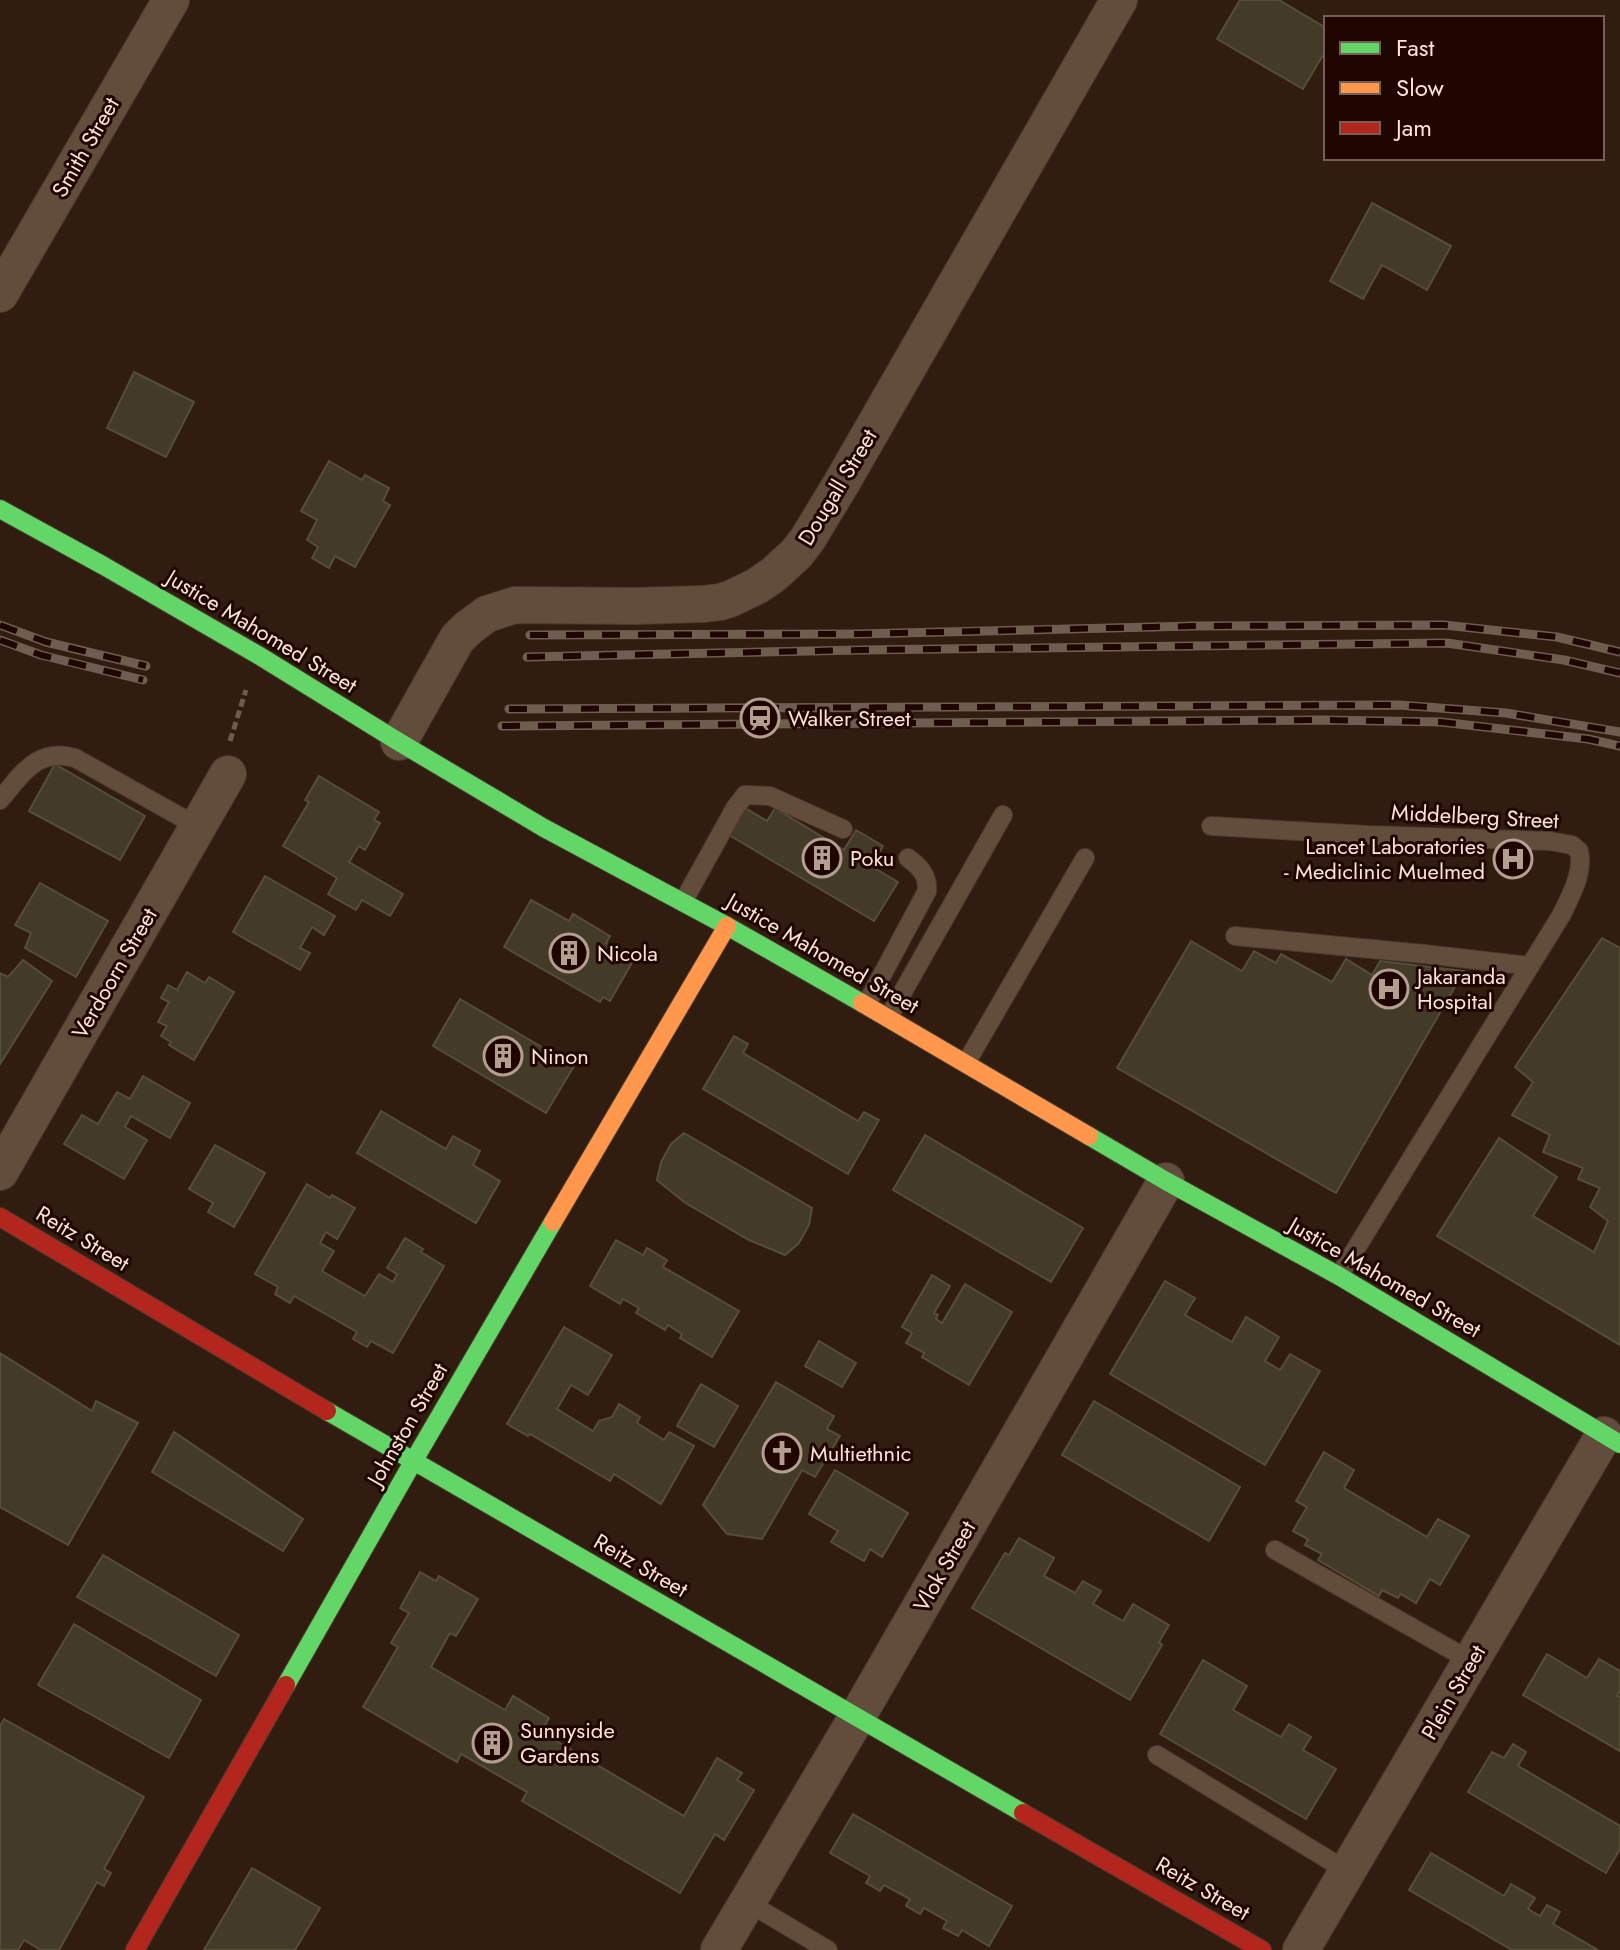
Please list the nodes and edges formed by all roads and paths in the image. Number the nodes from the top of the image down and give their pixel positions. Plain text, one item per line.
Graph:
1 (171, 0) edge
2 (1119, 0) edge
3 (0, 294) edge
4 (0, 509) edge
5 (258, 655) junction
6 (230, 737) dead end
7 (399, 742) junction
8 (228, 774) dead end
9 (0, 800) edge
10 (1003, 815) dead end
11 (197, 826) junction
12 (1211, 826) dead end
13 (843, 829) dead end
14 (908, 858) dead end
15 (1085, 858) dead end
16 (683, 902) junction
17 (727, 926) junction
18 (1235, 936) dead end
19 (1530, 966) junction
20 (866, 1005) junction
21 (888, 1018) junction
22 (966, 1063) junction
23 (0, 1172) edge
24 (1166, 1181) junction
25 (0, 1217) edge
26 (1339, 1276) junction
27 (1612, 1440) edge
28 (413, 1462) junction
29 (1275, 1550) dead end
30 (1471, 1661) junction
31 (857, 1717) junction
32 (1157, 1755) dead end
33 (1347, 1871) junction
34 (747, 1902) junction
35 (135, 1950) edge
36 (719, 1950) edge
37 (828, 1950) edge
38 (1262, 1950) edge
39 (1301, 1950) edge

1 - 3 street, Smith Street
2 - 7 street, Dougall Street
4 - 5 street, Justice Mahomed Street
5 - 6 path
5 - 7 street, Justice Mahomed Street
7 - 16 street, Justice Mahomed Street
8 - 11 street, Verdoorn Street
9 - 11 lane
10 - 21 lane
11 - 23 street, Verdoorn Street
12 - 19 lane, Middelberg Street
13 - 16 lane
14 - 20 lane
15 - 22 lane
16 - 17 street, Justice Mahomed Street
17 - 20 street, Justice Mahomed Street
17 - 28 street, Johnston Street
18 - 19 lane
19 - 26 lane, Middelberg Street
20 - 21 street, Justice Mahomed Street
21 - 22 street, Justice Mahomed Street
22 - 24 street, Justice Mahomed Street
24 - 26 street, Justice Mahomed Street
24 - 31 street, Vlok Street
25 - 28 street, Reitz Street
26 - 27 street, Justice Mahomed Street
27 - 30 street, Plein Street
28 - 31 street, Reitz Street
28 - 35 street, Johnston Street
29 - 30 lane
30 - 33 street, Plein Street
31 - 34 street, Vlok Street
31 - 38 street, Reitz Street
32 - 33 lane
33 - 39 street, Plein Street
34 - 36 street, Vlok Street
34 - 37 lane

